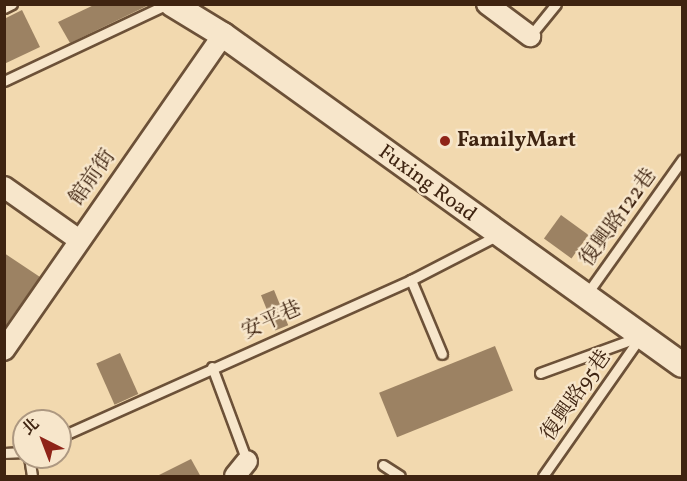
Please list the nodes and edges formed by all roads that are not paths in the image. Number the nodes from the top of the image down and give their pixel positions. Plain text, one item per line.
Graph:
1 (12, 4) edge
2 (170, 4) edge
3 (487, 4) edge
4 (556, 4) edge
5 (4, 8) edge
6 (223, 35) junction
7 (530, 36) joint
8 (4, 81) edge
9 (682, 160) edge
10 (4, 187) edge
11 (498, 235) junction
12 (79, 240) junction
13 (411, 280) junction
14 (585, 296) junction
15 (642, 336) junction
16 (4, 350) edge
17 (442, 354) dead end
18 (682, 365) edge
19 (212, 367) junction
20 (540, 373) dead end
21 (72, 431) edge
22 (248, 461) joint
23 (383, 465) dead end
24 (235, 477) edge
25 (400, 477) edge
26 (543, 477) edge

1 - 5 lane
2 - 6 street, Fuxing Road
2 - 8 lane
3 - 7 street
4 - 7 lane
6 - 11 street, Fuxing Road
6 - 12 street, 館前街
9 - 14 lane, 復興路122巷
10 - 12 street
11 - 13 lane, 安平巷
11 - 14 street, Fuxing Road
12 - 16 street, 館前街
13 - 17 lane
13 - 19 lane, 安平巷
14 - 15 street, Fuxing Road
15 - 18 street, Fuxing Road
15 - 20 lane
15 - 26 lane, 復興路95巷
19 - 21 lane, 安平巷
19 - 22 lane
22 - 24 street
23 - 25 lane

